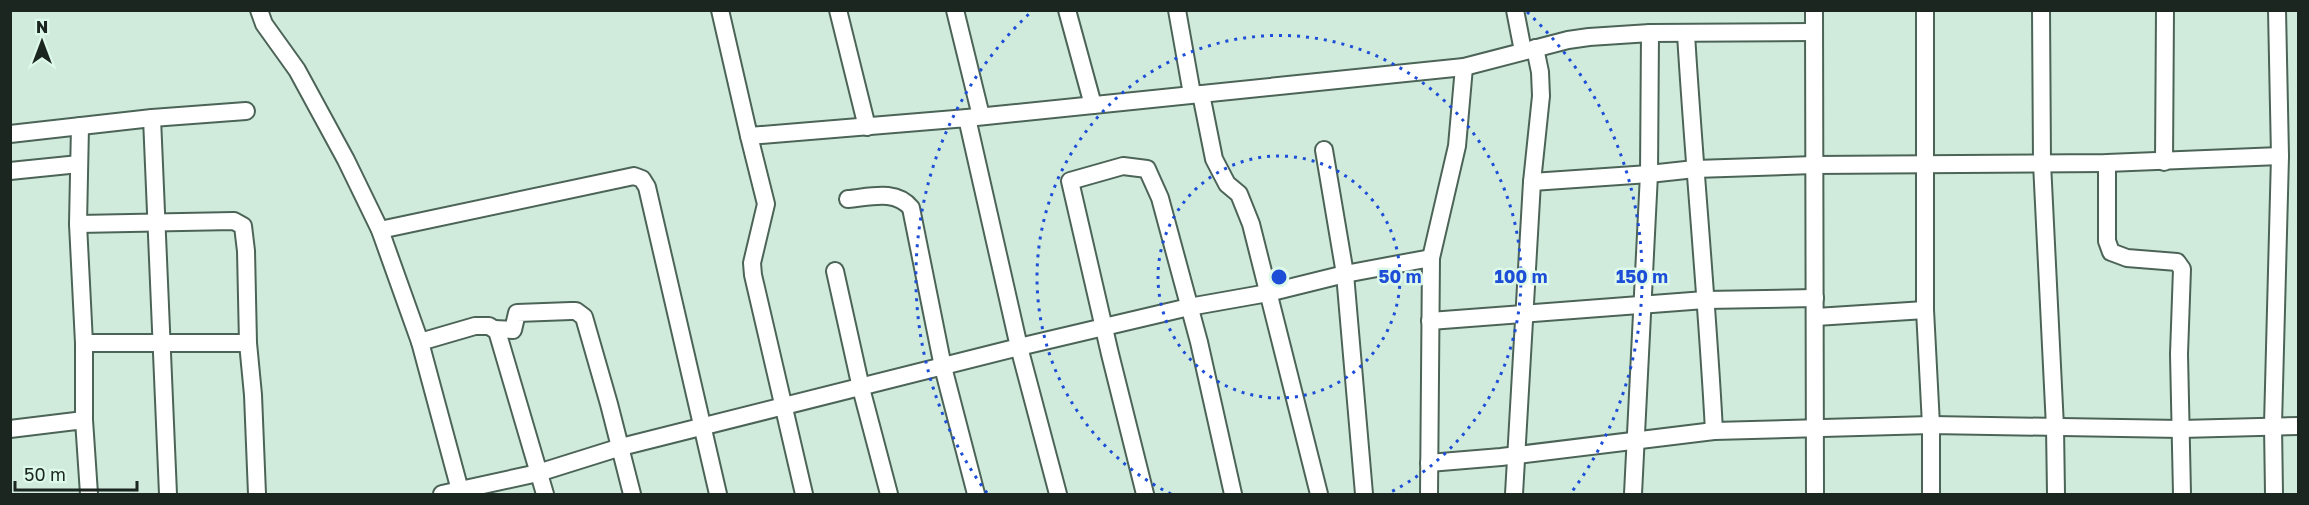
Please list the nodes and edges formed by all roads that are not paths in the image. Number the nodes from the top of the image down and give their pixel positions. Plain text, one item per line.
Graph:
1 (259, 10) edge
2 (720, 10) edge
3 (838, 10) edge
4 (955, 10) edge
5 (1067, 10) edge
6 (1177, 10) edge
7 (1515, 10) edge
8 (1814, 10) edge
9 (1925, 10) edge
10 (2041, 10) edge
11 (2165, 10) edge
12 (2277, 10) edge
13 (1813, 32) junction
14 (1650, 33) junction
15 (1686, 34) junction
16 (1528, 50) junction
17 (1464, 67) junction
18 (1196, 94) junction
19 (1093, 105) junction
20 (246, 111) dead end
21 (974, 117) junction
22 (152, 118) junction
23 (80, 126) junction
24 (867, 127) junction
25 (10, 134) edge
26 (749, 136) junction
27 (1324, 150) dead end
28 (2280, 156) junction
29 (2164, 162) junction
30 (2042, 163) junction
31 (2107, 163) junction
32 (80, 164) junction
33 (1925, 164) junction
34 (1814, 165) junction
35 (1695, 169) junction
36 (10, 171) edge
37 (1649, 174) junction
38 (1532, 182) junction
39 (848, 199) dead end
40 (240, 223) junction
41 (78, 224) junction
42 (155, 224) junction
43 (380, 230) junction
44 (258, 231) dead end
45 (1431, 258) junction
46 (835, 271) dead end
47 (1345, 274) junction
48 (1268, 292) junction
49 (1815, 298) junction
50 (1705, 300) junction
51 (1644, 304) junction
52 (1189, 307) junction
53 (1925, 310) junction
54 (1525, 314) junction
55 (1816, 317) junction
56 (1430, 321) junction
57 (1104, 326) junction
58 (494, 329) junction
59 (162, 341) junction
60 (420, 342) junction
61 (84, 343) junction
62 (248, 343) junction
63 (1019, 347) junction
64 (943, 367) junction
65 (861, 388) junction
66 (782, 407) junction
67 (84, 420) junction
68 (1931, 425) junction
69 (2273, 425) junction
70 (2298, 426) edge
71 (2055, 427) junction
72 (702, 428) junction
73 (1815, 428) junction
74 (10, 429) edge
75 (2181, 429) junction
76 (1714, 430) junction
77 (1635, 440) junction
78 (621, 447) junction
79 (1515, 455) junction
80 (1429, 463) junction
81 (538, 472) junction
82 (460, 493) edge
83 (89, 495) edge
84 (168, 495) edge
85 (257, 495) edge
86 (442, 495) edge
87 (545, 495) edge
88 (632, 495) edge
89 (718, 495) edge
90 (804, 495) edge
91 (889, 495) edge
92 (976, 495) edge
93 (1058, 495) edge
94 (1145, 495) edge
95 (1233, 495) edge
96 (1319, 495) edge
97 (1364, 495) edge
98 (1429, 495) edge
99 (1514, 495) edge
100 (1633, 495) edge
101 (1815, 495) edge
102 (1931, 495) edge
103 (2056, 495) edge
104 (2182, 495) edge
105 (2274, 495) edge

1 - 43 street
2 - 26 street
3 - 24 street
4 - 21 street
5 - 19 street
6 - 18 street
7 - 16 street
8 - 13 street
9 - 33 street
10 - 30 street
11 - 29 street
12 - 28 street
13 - 15 street
13 - 34 street
14 - 15 street
14 - 16 street
14 - 37 street
15 - 35 street
16 - 17 street
16 - 38 street
17 - 18 street
17 - 45 street
18 - 19 street
18 - 48 street
19 - 21 street
20 - 22 street
21 - 24 street
21 - 63 street
22 - 23 street
22 - 42 street
23 - 25 street
23 - 32 street
24 - 26 street
26 - 66 street
27 - 47 street
28 - 29 street
28 - 69 street
29 - 31 street
30 - 31 street
30 - 33 street
30 - 71 street
31 - 75 street
32 - 36 street
32 - 41 street
33 - 34 street
33 - 53 street
34 - 35 street
34 - 49 street
35 - 37 street
35 - 50 street
37 - 38 street
37 - 51 street
38 - 54 street
39 - 64 street
40 - 42 street
40 - 44 street
40 - 62 street
41 - 42 street
41 - 61 street
42 - 59 street
43 - 60 street
43 - 72 street
45 - 47 street
45 - 56 street
46 - 65 street
47 - 48 street
47 - 97 street
48 - 52 street
48 - 96 street
49 - 50 street
49 - 55 street
50 - 51 street
50 - 76 street
51 - 54 street
51 - 77 street
52 - 57 street
52 - 57 street
52 - 95 street
53 - 55 street
53 - 68 street
54 - 56 street
54 - 79 street
55 - 73 street
56 - 80 street
57 - 63 street
57 - 94 street
58 - 60 street
58 - 78 street
58 - 81 street
59 - 61 street
59 - 62 street
59 - 84 street
60 - 82 street
61 - 67 street
62 - 85 street
63 - 64 street
63 - 93 street
64 - 65 street
64 - 92 street
65 - 66 street
65 - 91 street
66 - 72 street
66 - 90 street
67 - 74 street
67 - 83 street
68 - 71 street
68 - 73 street
68 - 102 street
69 - 70 street
69 - 75 street
69 - 105 street
71 - 75 street
71 - 103 street
72 - 78 street
72 - 89 street
73 - 76 street
73 - 101 street
75 - 104 street
76 - 77 street
77 - 79 street
77 - 100 street
78 - 81 street
78 - 88 street
79 - 80 street
79 - 99 street
80 - 98 street
81 - 82 street
81 - 87 street
82 - 86 street

